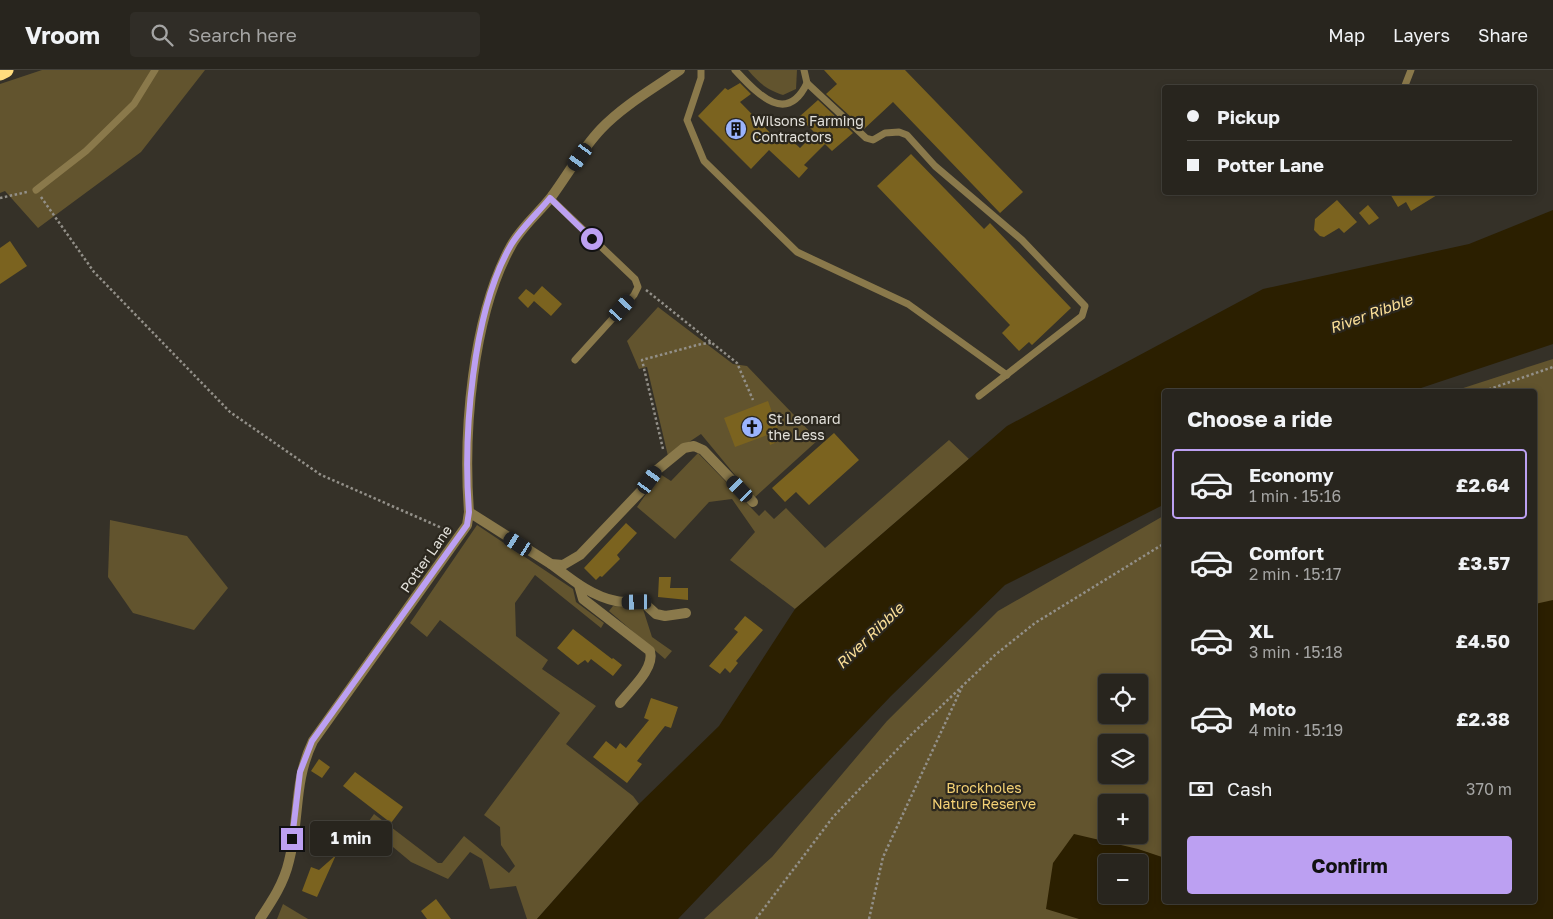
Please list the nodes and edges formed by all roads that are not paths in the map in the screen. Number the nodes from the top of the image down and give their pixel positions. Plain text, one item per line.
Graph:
1 (6, 70) edge
2 (155, 70) edge
3 (680, 70) edge
4 (701, 70) edge
5 (735, 70) edge
6 (804, 70) edge
7 (1411, 70) edge
8 (0, 72) edge
9 (807, 83) junction
10 (1405, 85) edge
11 (36, 190) road end
12 (550, 198) junction
13 (575, 360) dead end
14 (1007, 375) junction
15 (979, 396) dead end
16 (753, 502) dead end
17 (469, 512) junction
18 (550, 564) junction
19 (579, 585) junction
20 (686, 613) dead end
21 (620, 703) dead end
22 (260, 919) edge

1 - 8 highway
2 - 11 lane
3 - 12 street, Potter Lane
4 - 14 lane
5 - 9 lane
6 - 9 lane
7 - 10 lane
9 - 14 lane
12 - 13 lane
12 - 17 street, Potter Lane
14 - 15 lane
16 - 18 street
17 - 18 street
17 - 22 street, Potter Lane
18 - 19 street
19 - 20 street
19 - 21 street

